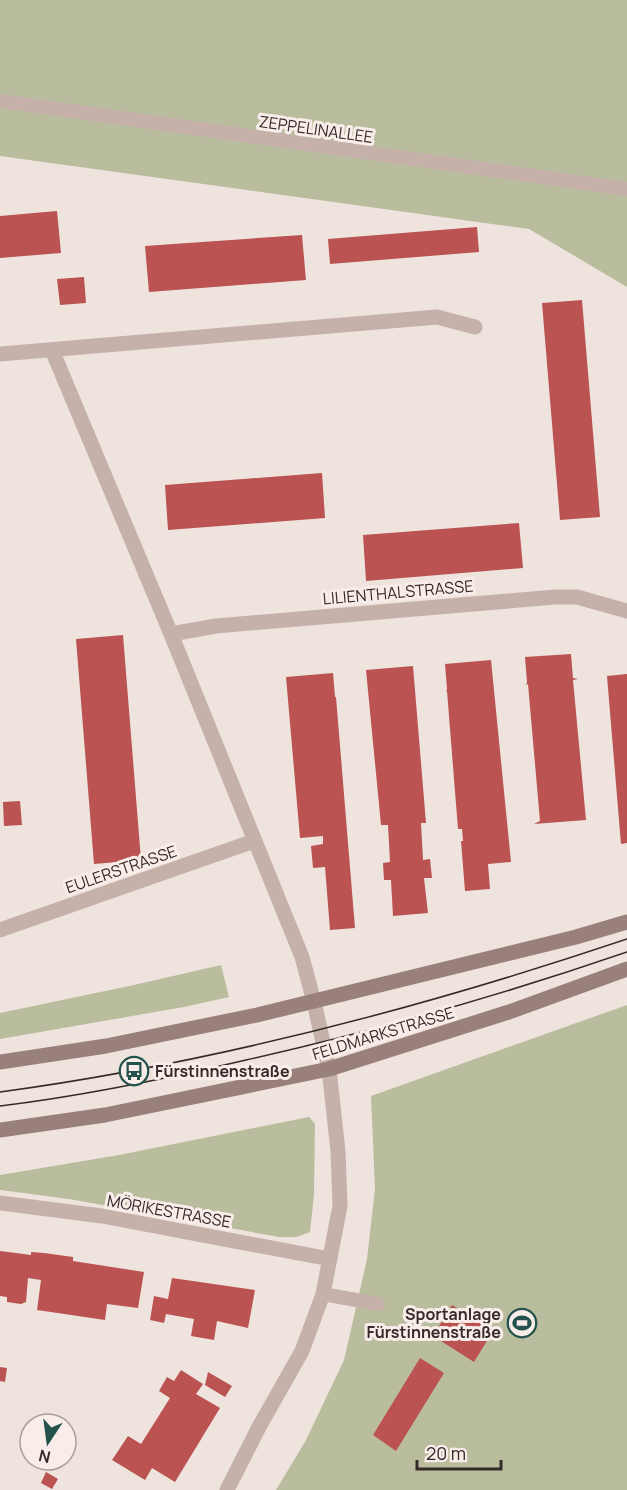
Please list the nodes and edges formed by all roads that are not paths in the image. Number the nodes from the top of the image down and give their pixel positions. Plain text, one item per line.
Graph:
1 (0, 101) edge
2 (627, 189) edge
3 (475, 327) dead end
4 (52, 350) junction
5 (0, 354) edge
6 (627, 611) edge
7 (171, 634) junction
8 (254, 841) junction
9 (627, 922) edge
10 (0, 930) edge
11 (627, 969) edge
12 (314, 1002) junction
13 (0, 1062) edge
14 (329, 1070) junction
15 (0, 1130) edge
16 (0, 1203) edge
17 (330, 1259) junction
18 (324, 1294) junction
19 (378, 1304) dead end
20 (227, 1490) edge

1 - 2 lane, ZEPPELINALLEE
3 - 4 street
4 - 5 street
4 - 7 street
6 - 7 street, LILIENTHALSTRASSE
7 - 8 street
8 - 10 street, EULERSTRASSE
8 - 12 street
9 - 12 main road
11 - 14 main road, FELDMARKSTRASSE
12 - 13 main road
12 - 14 street
14 - 15 main road, FELDMARKSTRASSE
14 - 17 street
16 - 17 street, MÖRIKESTRASSE
17 - 18 street
18 - 19 lane
18 - 20 street

